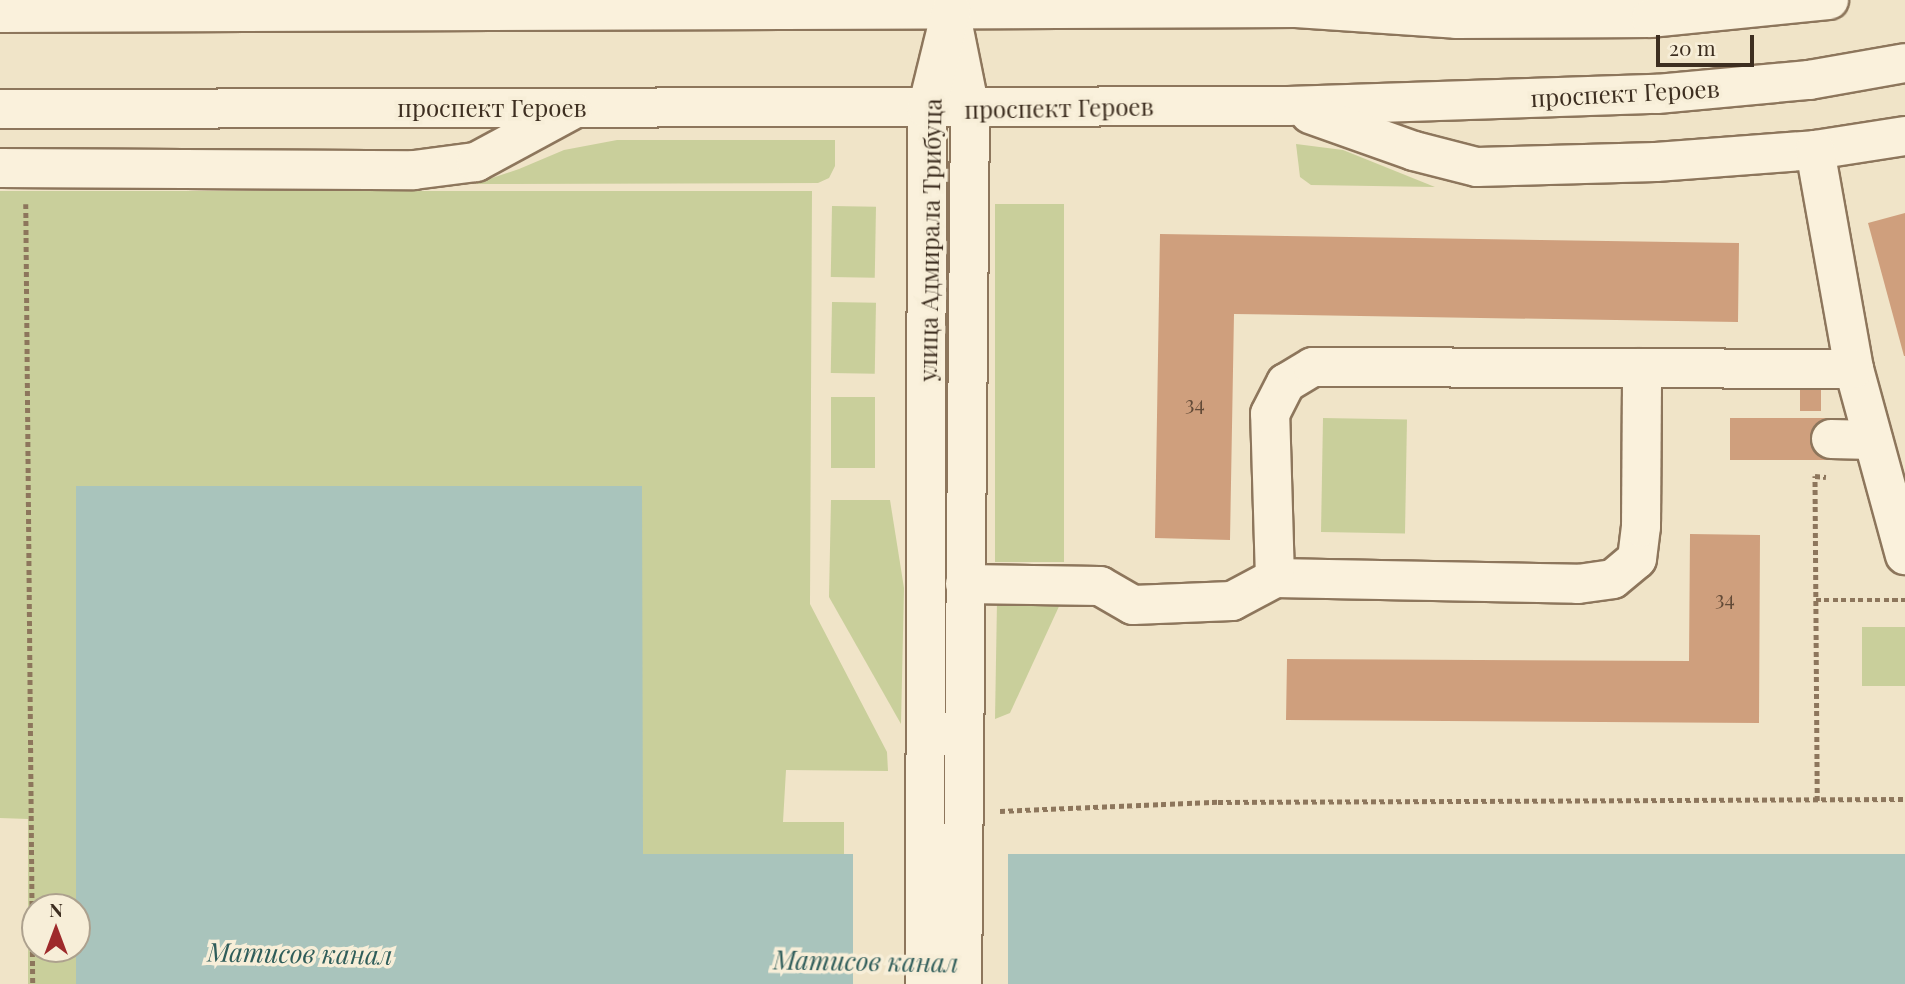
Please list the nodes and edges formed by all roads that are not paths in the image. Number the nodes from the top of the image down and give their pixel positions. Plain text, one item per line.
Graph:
1 (1829, 0) edge
2 (1308, 4) edge
3 (568, 6) edge
4 (951, 12) junction
5 (0, 13) edge
6 (1905, 64) edge
7 (1288, 106) junction
8 (575, 108) junction
9 (927, 108) junction
10 (0, 109) edge
11 (970, 109) junction
12 (1905, 136) edge
13 (1815, 150) junction
14 (13, 180) edge
15 (1642, 368) junction
16 (1854, 369) junction
17 (1831, 439) dead end
18 (1873, 440) junction
19 (1905, 555) edge
20 (1275, 578) junction
21 (965, 584) junction
22 (961, 824) junction
23 (925, 984) edge
24 (962, 984) edge

1 - 2 street
2 - 4 street
3 - 4 street
3 - 5 street
4 - 9 street, улица Адмирала Трибуца
4 - 11 street, улица Адмирала Трибуца
6 - 7 street, проспект Героев
7 - 11 street, проспект Героев
7 - 13 street
8 - 9 street, проспект Героев
8 - 10 street, проспект Героев
8 - 14 street
9 - 11 street, проспект Героев
9 - 22 street, улица Адмирала Трибуца
11 - 21 street, улица Адмирала Трибуца
12 - 13 street
13 - 16 street
15 - 16 street
15 - 20 street
15 - 20 street
16 - 18 street
17 - 18 street
18 - 19 street
20 - 21 street
21 - 22 street, улица Адмирала Трибуца
22 - 23 street, улица Адмирала Трибуца
22 - 24 street, улица Адмирала Трибуца

